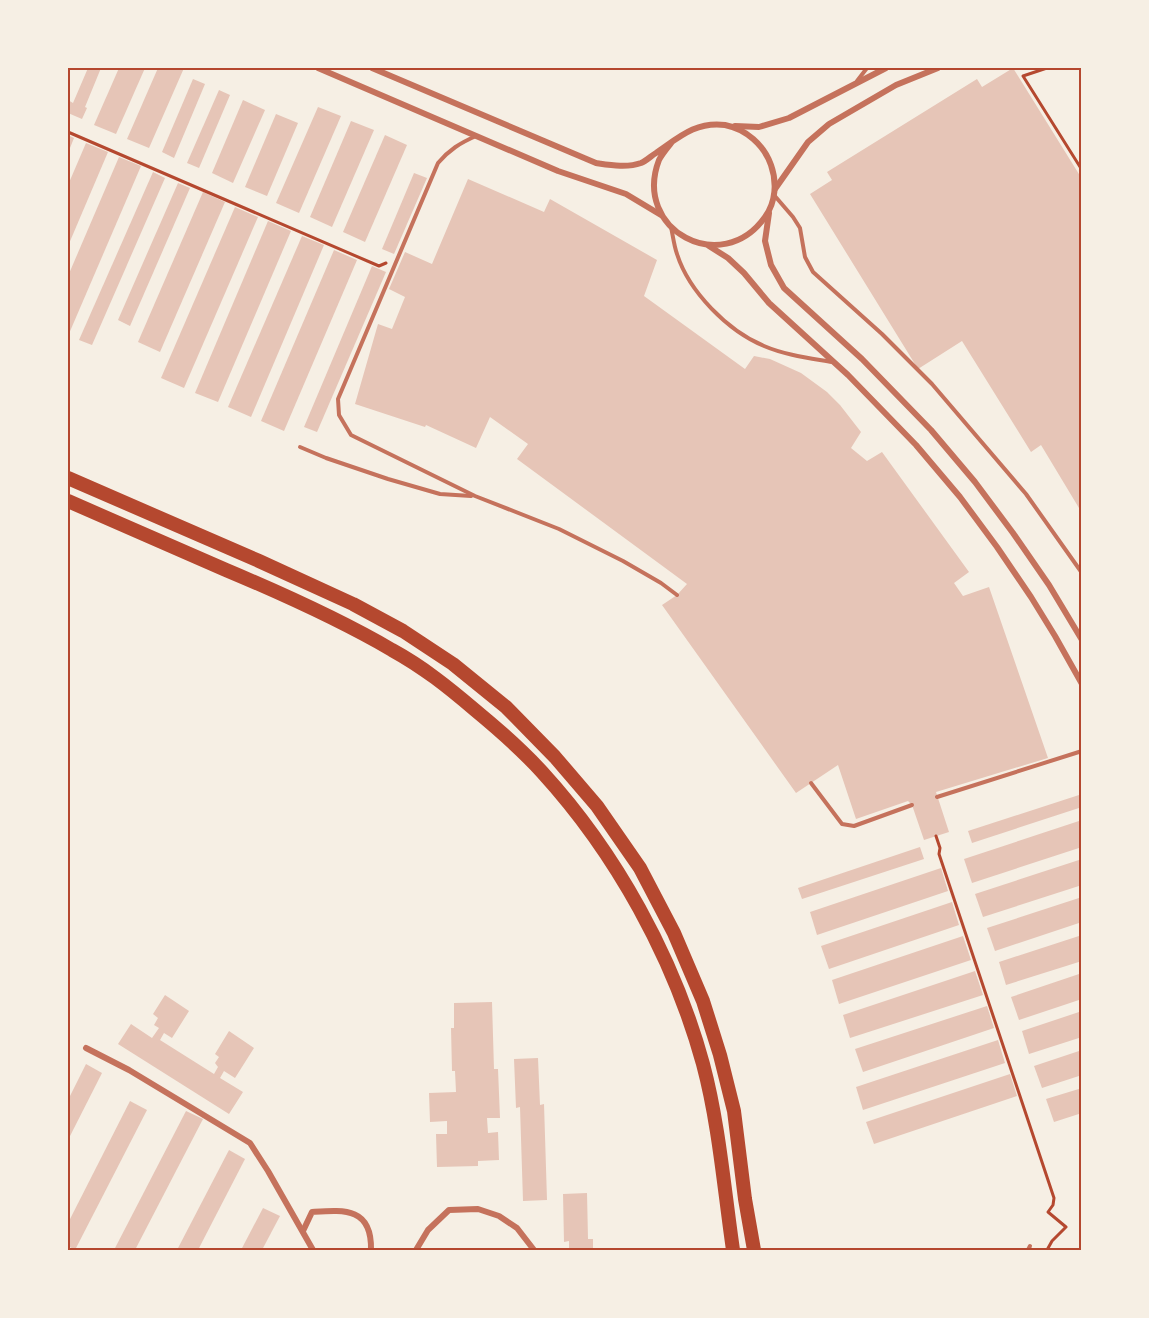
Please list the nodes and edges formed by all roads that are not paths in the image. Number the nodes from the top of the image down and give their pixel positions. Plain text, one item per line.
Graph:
1 (318, 68) edge
2 (372, 68) edge
3 (867, 68) edge
4 (886, 68) edge
5 (938, 68) edge
6 (855, 84) junction
7 (727, 126) junction
8 (477, 136) junction
9 (672, 142) junction
10 (775, 192) junction
11 (769, 212) junction
12 (662, 216) junction
13 (671, 227) junction
14 (708, 245) junction
15 (835, 363) junction
16 (300, 447) dead end
17 (68, 478) edge
18 (475, 496) junction
19 (68, 501) edge
20 (1082, 573) edge
21 (676, 595) dead end
22 (1082, 640) edge
23 (1082, 684) edge
24 (1082, 750) edge
25 (811, 783) dead end
26 (937, 797) dead end
27 (912, 806) dead end
28 (86, 1048) dead end
29 (303, 1231) junction
30 (313, 1251) edge
31 (371, 1251) edge
32 (416, 1251) edge
33 (534, 1251) edge
34 (732, 1251) edge
35 (754, 1251) edge

1 - 8 street
2 - 9 street
3 - 6 lane
4 - 6 street
5 - 10 street
6 - 7 street
7 - 9 street
7 - 10 street
8 - 12 street
8 - 18 lane
9 - 12 street
10 - 11 street
10 - 20 lane
11 - 14 street
11 - 22 street
12 - 13 street
13 - 14 street
13 - 15 lane
14 - 15 street
15 - 23 street
16 - 18 lane
17 - 35 main road
18 - 21 lane
19 - 34 main road
24 - 26 lane
25 - 27 lane
28 - 29 street
29 - 30 street
29 - 31 street
32 - 33 street

